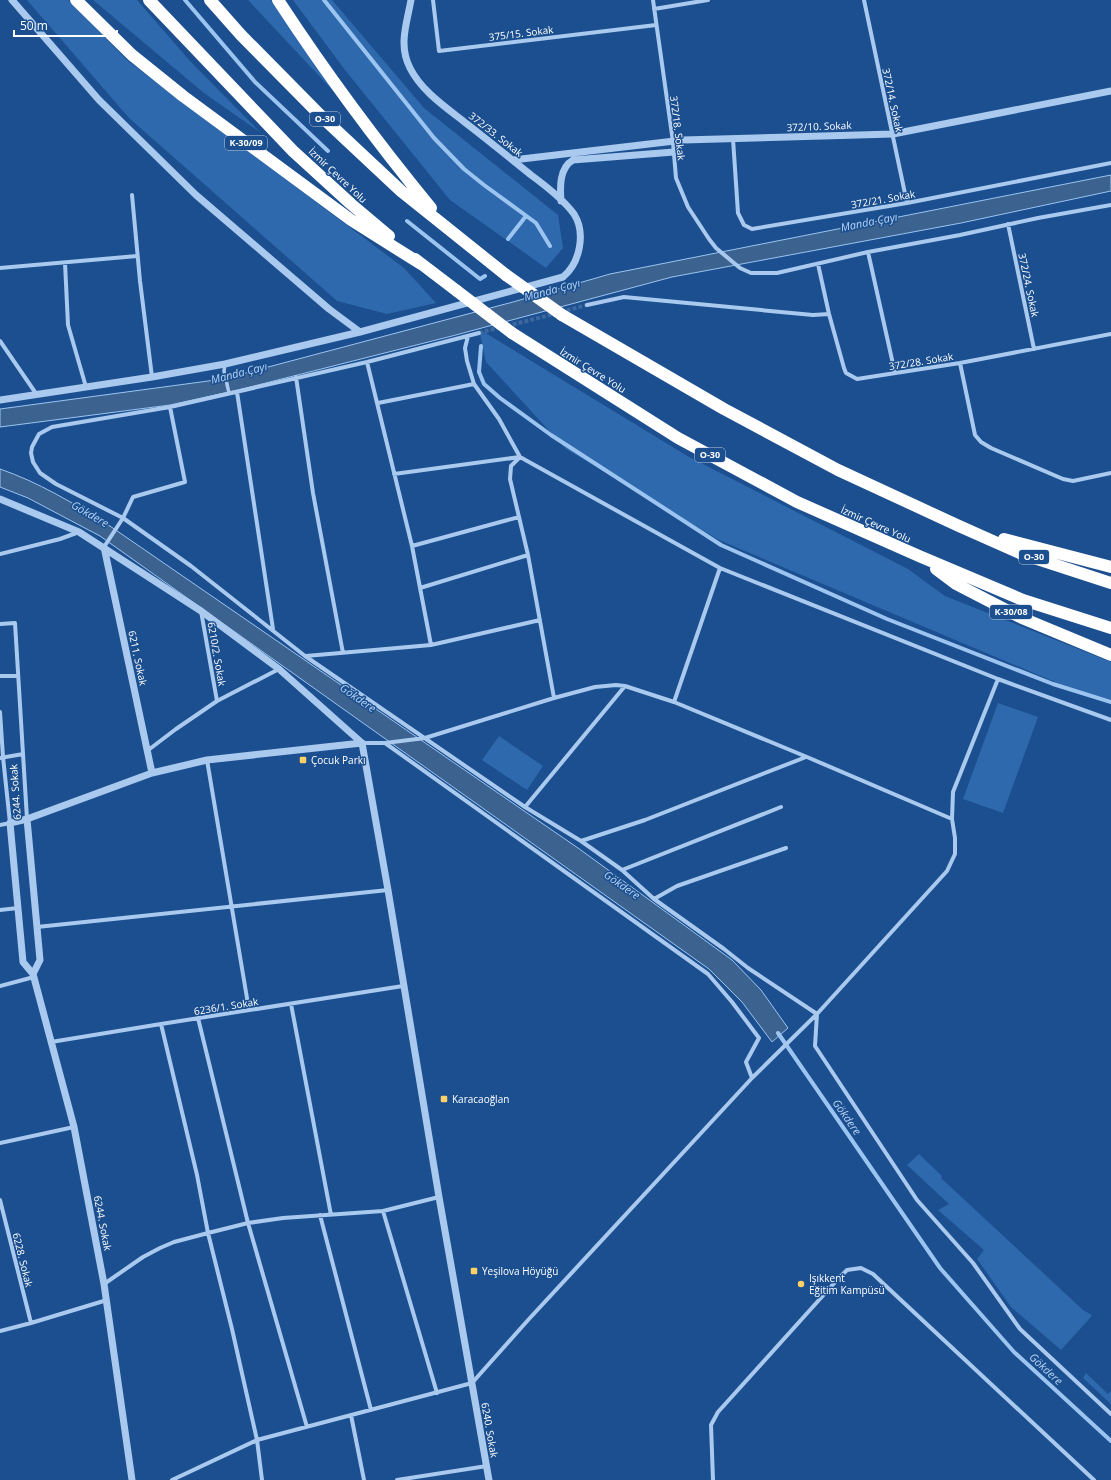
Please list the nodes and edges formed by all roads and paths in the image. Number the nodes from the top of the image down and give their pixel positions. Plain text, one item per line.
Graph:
1 (12, 0) edge
2 (76, 0) edge
3 (149, 0) edge
4 (210, 0) edge
5 (278, 0) edge
6 (412, 0) edge
7 (433, 0) edge
8 (653, 0) edge
9 (708, 0) edge
10 (864, 0) edge
11 (654, 9) junction
12 (656, 25) junction
13 (1111, 91) edge
14 (893, 134) junction
15 (734, 139) junction
16 (683, 140) junction
17 (673, 142) junction
18 (674, 152) junction
19 (530, 159) junction
20 (513, 160) junction
21 (1111, 163) edge
22 (526, 170) junction
23 (132, 195) dead end
24 (561, 201) junction
25 (907, 203) junction
26 (1111, 205) edge
27 (1008, 224) junction
28 (448, 229) junction
29 (868, 252) junction
30 (137, 256) junction
31 (65, 263) junction
32 (421, 264) junction
33 (818, 264) junction
34 (0, 268) edge
35 (587, 305) tunnel mouth
36 (829, 314) junction
37 (360, 332) junction
38 (479, 333) tunnel mouth
39 (1111, 334) edge
40 (468, 336) junction
41 (0, 342) edge
42 (1034, 349) junction
43 (368, 362) junction
44 (960, 363) junction
45 (224, 368) junction
46 (895, 373) junction
47 (152, 377) junction
48 (296, 377) junction
49 (474, 384) junction
50 (86, 387) junction
51 (237, 392) junction
52 (229, 393) junction
53 (37, 395) junction
54 (0, 400) edge
55 (378, 403) junction
56 (170, 407) junction
57 (520, 457) junction
58 (1111, 473) edge
59 (394, 474) junction
60 (0, 499) edge
61 (519, 517) junction
62 (123, 518) junction
63 (959, 526) junction
64 (79, 532) junction
65 (105, 545) junction
66 (412, 546) junction
67 (0, 554) edge
68 (528, 555) junction
69 (919, 556) junction
70 (1111, 567) edge
71 (720, 568) junction
72 (1111, 582) edge
73 (420, 588) junction
74 (201, 611) junction
75 (540, 620) junction
76 (0, 624) edge
77 (1111, 628) edge
78 (273, 630) junction
79 (431, 645) junction
80 (343, 653) junction
81 (1111, 655) edge
82 (305, 656) junction
83 (279, 669) junction
84 (0, 676) edge
85 (18, 676) junction
86 (998, 679) junction
87 (625, 686) junction
88 (554, 698) junction
89 (217, 701) junction
90 (674, 702) junction
91 (0, 712) edge
92 (1111, 720) edge
93 (426, 738) junction
94 (362, 743) junction
95 (385, 743) junction
96 (147, 751) junction
97 (23, 754) junction
98 (807, 757) junction
99 (1, 758) edge
100 (207, 760) junction
101 (152, 773) junction
102 (525, 807) junction
103 (781, 807) dead end
104 (27, 819) junction
105 (952, 819) junction
106 (10, 823) junction
107 (0, 825) edge
108 (581, 841) junction
109 (786, 848) dead end
110 (622, 870) junction
111 (388, 890) junction
112 (654, 898) junction
113 (231, 906) junction
114 (18, 908) junction
115 (0, 910) edge
116 (36, 927) junction
117 (33, 975) junction
118 (0, 986) edge
119 (403, 986) junction
120 (291, 1004) junction
121 (249, 1010) junction
122 (817, 1014) junction
123 (198, 1018) junction
124 (161, 1024) junction
125 (51, 1042) junction
126 (752, 1078) junction
127 (74, 1127) junction
128 (0, 1143) edge
129 (439, 1197) junction
130 (0, 1200) edge
131 (383, 1211) junction
132 (331, 1215) junction
133 (320, 1216) junction
134 (248, 1223) junction
135 (208, 1233) junction
136 (104, 1284) junction
137 (107, 1300) junction
138 (31, 1323) junction
139 (0, 1331) edge
140 (472, 1383) junction
141 (437, 1393) junction
142 (371, 1410) junction
143 (1111, 1414) edge
144 (351, 1415) junction
145 (307, 1427) junction
146 (257, 1440) junction
147 (487, 1466) junction
148 (132, 1480) edge
149 (172, 1480) edge
150 (262, 1480) edge
151 (364, 1480) edge
152 (397, 1480) edge
153 (489, 1480) edge
154 (713, 1480) edge
155 (1094, 1480) edge

1 - 37 street
2 - 32 highway, K-30/09
3 - 32 highway, İzmir Çevre Yolu / O-30
4 - 28 highway, O-30
5 - 28 highway
6 - 20 street, 372/33. Sokak
7 - 12 street, 375/15. Sokak
8 - 11 street, 372/18. Sokak
9 - 11 street
10 - 14 street, 372/14. Sokak
11 - 12 street, 372/18. Sokak
12 - 17 street, 372/18. Sokak
13 - 14 street, 372/10. Sokak
14 - 15 street, 372/10. Sokak
14 - 25 street, 372/14. Sokak
15 - 16 street, 372/10. Sokak
15 - 25 street, 372/21. Sokak
16 - 17 street, 372/10. Sokak
16 - 18 street
17 - 18 street, 372/18. Sokak
17 - 19 street
18 - 24 street
18 - 33 street, 372/18. Sokak
19 - 20 street
19 - 22 street
20 - 22 street, 372/33. Sokak
21 - 25 street, 372/21. Sokak
22 - 24 street, 372/33. Sokak
23 - 30 street
24 - 37 street, 372/33. Sokak
26 - 27 street
27 - 29 street
27 - 42 street, 372/24. Sokak
28 - 63 highway, O-30, bridge
29 - 33 street
29 - 46 street
30 - 31 street
30 - 47 street
31 - 34 street
31 - 50 street
32 - 69 highway, İzmir Çevre Yolu / O-30, bridge
33 - 36 street, 372/28. Sokak
35 - 36 street
36 - 46 street, 372/28. Sokak
37 - 45 street
38 - 40 street
39 - 42 street, 372/28. Sokak
40 - 43 street
40 - 49 street
41 - 53 street
42 - 44 street, 372/28. Sokak
43 - 48 street
43 - 55 street
44 - 46 street, 372/28. Sokak
44 - 58 street
45 - 47 street
45 - 52 street
47 - 50 street
48 - 51 street
48 - 80 street
49 - 55 street
49 - 57 street
50 - 53 street
51 - 52 street
51 - 78 street
52 - 56 street
53 - 54 street
55 - 59 street
56 - 62 street
56 - 62 street
57 - 59 street
57 - 61 street
57 - 71 street
59 - 66 street
60 - 64 street
61 - 66 street
61 - 68 street
62 - 65 street
62 - 78 street
63 - 70 highway
63 - 72 highway, O-30
64 - 65 street
64 - 67 street
65 - 74 street
65 - 96 street, 6211. Sokak
66 - 73 street
68 - 73 street
68 - 75 street
69 - 77 highway, İzmir Çevre Yolu / O-30
69 - 81 highway, K-30/08
71 - 86 street
71 - 90 street
73 - 79 street
74 - 83 street
74 - 89 street, 6210/2. Sokak
75 - 79 street
75 - 88 street
76 - 85 street, 6244. Sokak
78 - 82 street
79 - 80 street
80 - 82 street
82 - 93 street
83 - 89 street
83 - 94 street
84 - 85 street
85 - 97 street, 6244. Sokak
86 - 92 street
86 - 105 street
87 - 88 street
87 - 90 street
87 - 102 street
88 - 93 street
89 - 96 street
90 - 98 street
91 - 99 street, 6244. Sokak
93 - 95 street
93 - 102 street
94 - 95 street
94 - 100 street
94 - 111 street, 6240. Sokak
95 - 126 street
96 - 101 street, 6211. Sokak
97 - 99 street
97 - 104 street, 6244. Sokak
98 - 105 street
98 - 108 street
99 - 106 street, 6244. Sokak
100 - 101 street
100 - 113 street
101 - 104 street
102 - 108 street
103 - 110 street
104 - 106 street
104 - 116 street, 6244. Sokak
105 - 122 street
106 - 107 street
106 - 114 street, 6244. Sokak
108 - 110 street
109 - 112 street
110 - 112 street
111 - 113 street
111 - 119 street, 6240. Sokak
112 - 122 street
113 - 116 street
113 - 121 street
114 - 115 street
114 - 117 street, 6244. Sokak
116 - 117 street, 6244. Sokak
117 - 118 street
117 - 125 street, 6244. Sokak
119 - 120 street, 6236/1. Sokak
119 - 129 street, 6240. Sokak
120 - 121 street, 6236/1. Sokak
120 - 132 street
121 - 123 street, 6236/1. Sokak
122 - 126 street
122 - 143 street
123 - 124 street, 6236/1. Sokak
123 - 134 street
124 - 125 street, 6236/1. Sokak
124 - 135 street
125 - 127 street, 6244. Sokak
126 - 140 street
127 - 128 street
127 - 136 street, 6244. Sokak
129 - 131 street
129 - 140 street, 6240. Sokak
130 - 138 street, 6228. Sokak
131 - 132 street
131 - 141 street
132 - 133 street
133 - 134 street
133 - 142 street
134 - 135 street
134 - 145 street
135 - 136 street
135 - 146 street
136 - 137 street, 6244. Sokak
137 - 138 street
137 - 148 street, 6244. Sokak
138 - 139 street
140 - 141 street
140 - 147 street, 6240. Sokak
141 - 142 street
142 - 144 street
144 - 145 street
144 - 151 street
145 - 146 street
146 - 149 street
146 - 150 street
147 - 152 street
147 - 153 street, 6240. Sokak
154 - 155 street

